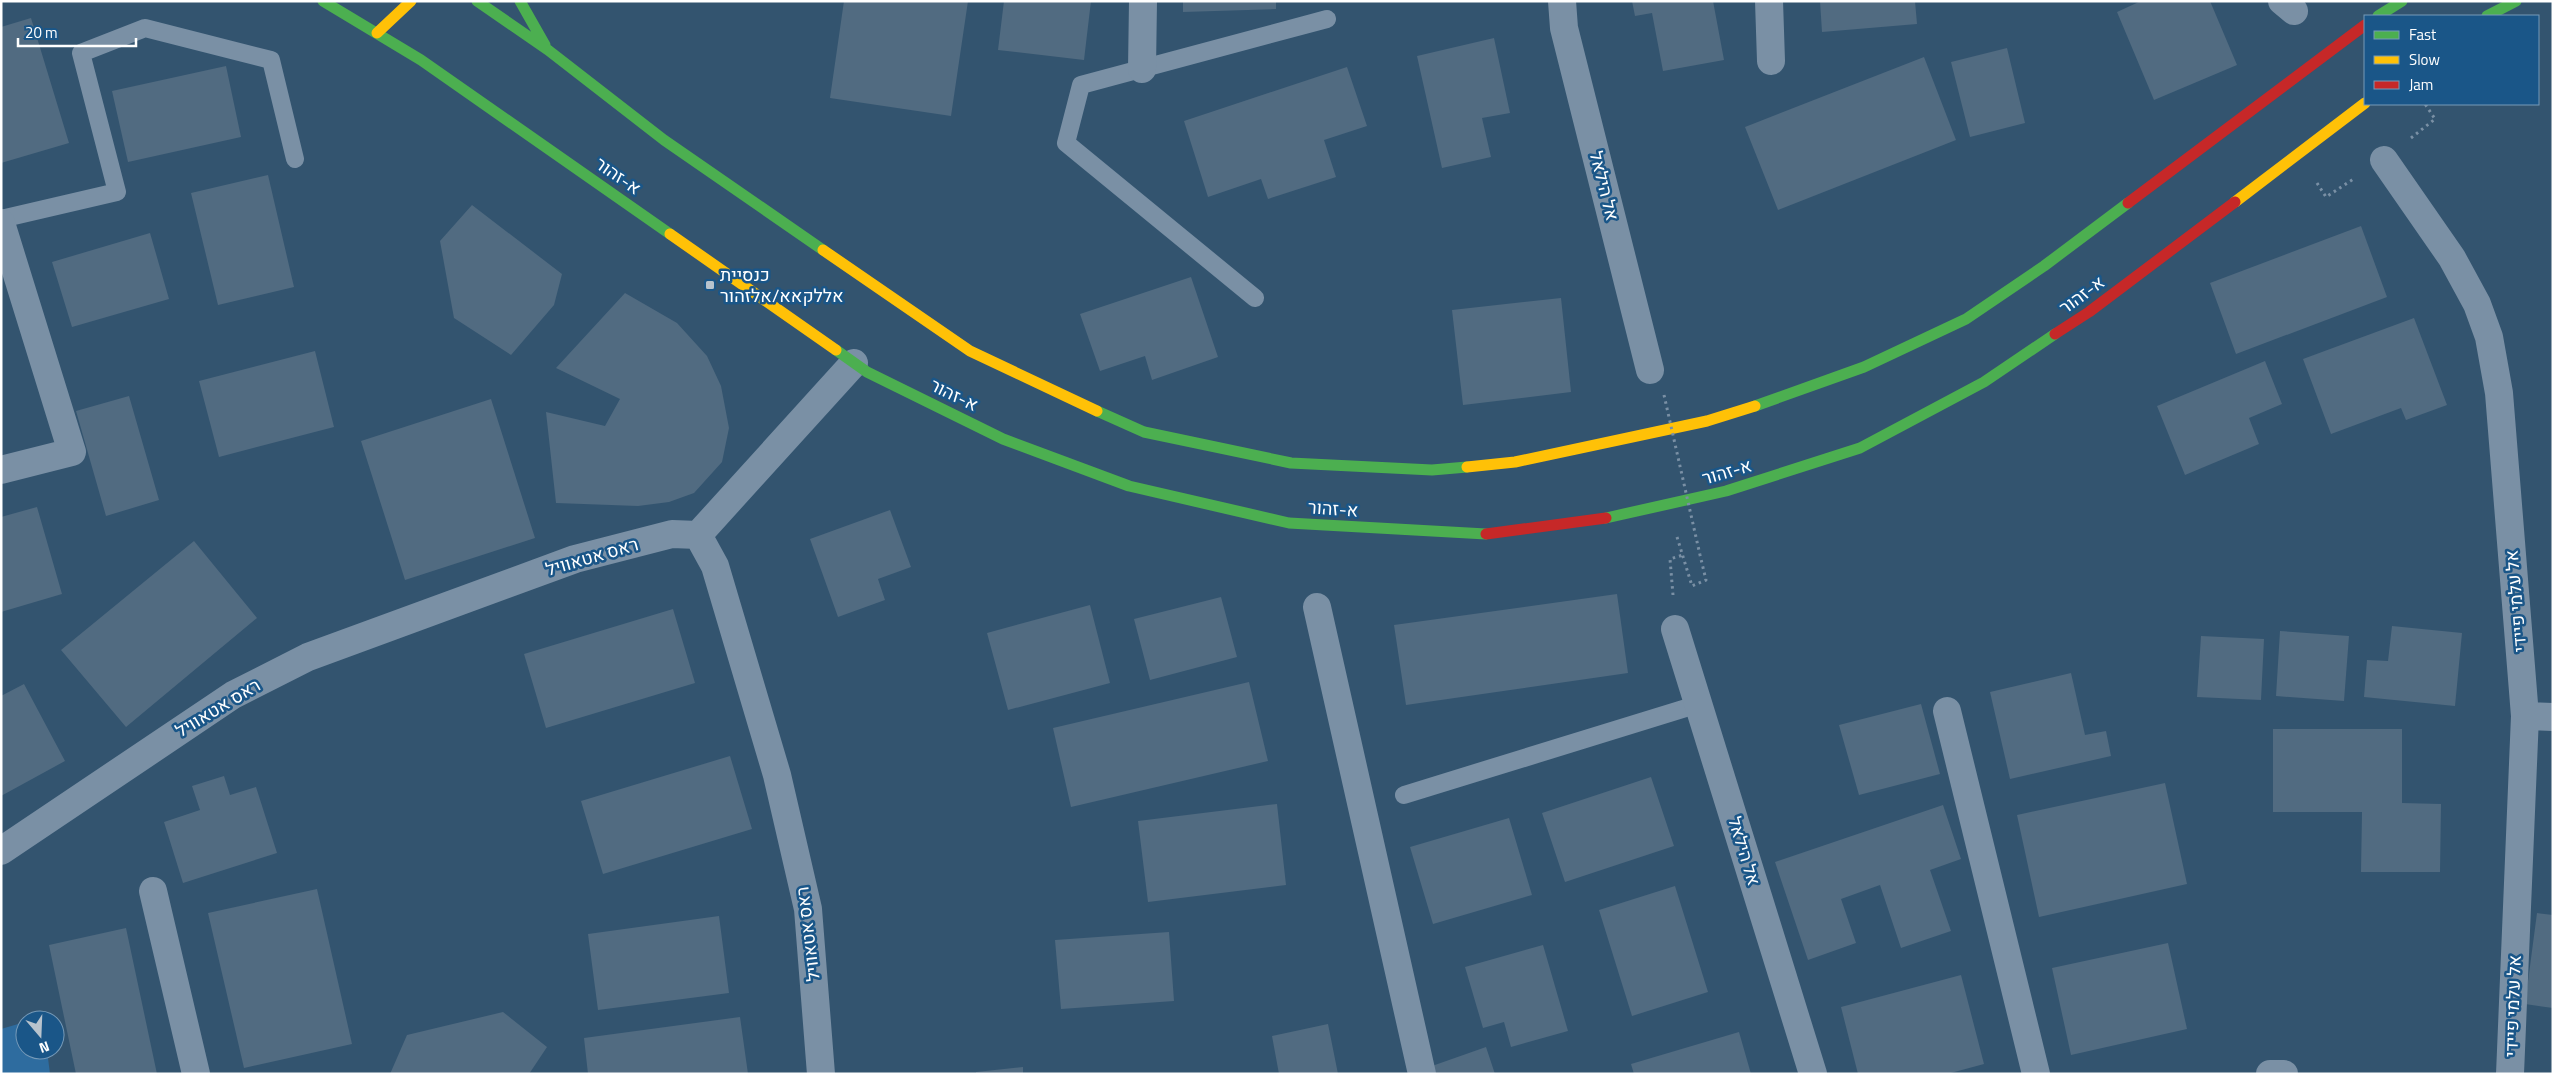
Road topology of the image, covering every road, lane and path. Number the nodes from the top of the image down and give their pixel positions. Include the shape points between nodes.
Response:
1 (323, 1) edge
2 (411, 1) edge
3 (477, 1) edge
4 (520, 1) edge
5 (1143, 1) edge
6 (1562, 1) edge
7 (1769, 1) edge
8 (2402, 1) edge
9 (2516, 1) edge
10 (383, 9) dead end
11 (2380, 15) edge
12 (2489, 15) edge
13 (1327, 19) dead end
14 (2364, 26) edge
15 (377, 33) junction
16 (548, 50) junction
17 (1771, 61) dead end
18 (1142, 69) junction
19 (2364, 104) edge
20 (2425, 105) edge
21 (2435, 119) dead end
22 (295, 159) dead end
23 (2384, 160) dead end
24 (1, 221) edge
25 (1255, 298) dead end
26 (854, 363) junction
27 (1650, 370) dead end
28 (1664, 395) dead end
29 (1, 470) edge
30 (698, 535) junction
31 (1317, 607) dead end
32 (1675, 629) joint
33 (1699, 704) junction
34 (1947, 711) dead end
35 (2525, 716) junction
36 (2553, 717) edge
37 (1404, 795) dead end
38 (1, 851) edge
39 (152, 891) dead end
40 (196, 1074) edge
41 (821, 1074) edge
42 (1422, 1074) edge
43 (1813, 1074) edge
44 (2036, 1074) edge
45 (2270, 1074) edge
46 (2284, 1074) edge
47 (2510, 1074) edge

1 - 15 main road, א-זהור
2 - 15 main road
3 - 16 main road
4 - 16 main road
5 - 18 street
6 - 27 street, אל הילאל via 1564,28
7 - 17 street
8 - 11 main road
9 - 12 main road
10 - 15 main road
13 - 18 lane
14 - 16 main road via 2044,266 1966,319 1864,367 1794,394 1707,421 1515,462 1432,470 1291,463 1144,432 1048,390 970,351 664,140
15 - 26 main road, א-זהור via 421,60
18 - 25 lane via 1081,85 1066,143
19 - 26 main road, א-זהור via 2089,312 1984,382 1860,448 1726,491 1624,515 1491,534 1289,523 1129,486 1003,439
20 - 21 path
22 - 24 lane via 271,60 145,28 81,53 117,192
23 - 35 street, אל עלמי פיידי via 2452,258 2478,304 2489,338 2499,393
24 - 29 street via 72,452
26 - 30 street
28 - 32 path, bridge via 1706,580 1692,586 1683,555 1670,559
30 - 38 street, ראס אטאוויל via 672,534 575,559 308,657 233,696
30 - 41 street, ראס אטאוויל via 715,566 777,774 804,890
31 - 42 street
32 - 33 street, אל הילאל
33 - 37 lane
33 - 43 street, אל הילאל
34 - 44 street
35 - 36 street
35 - 47 street, אל עלמי פיידי
39 - 40 street
45 - 46 street

